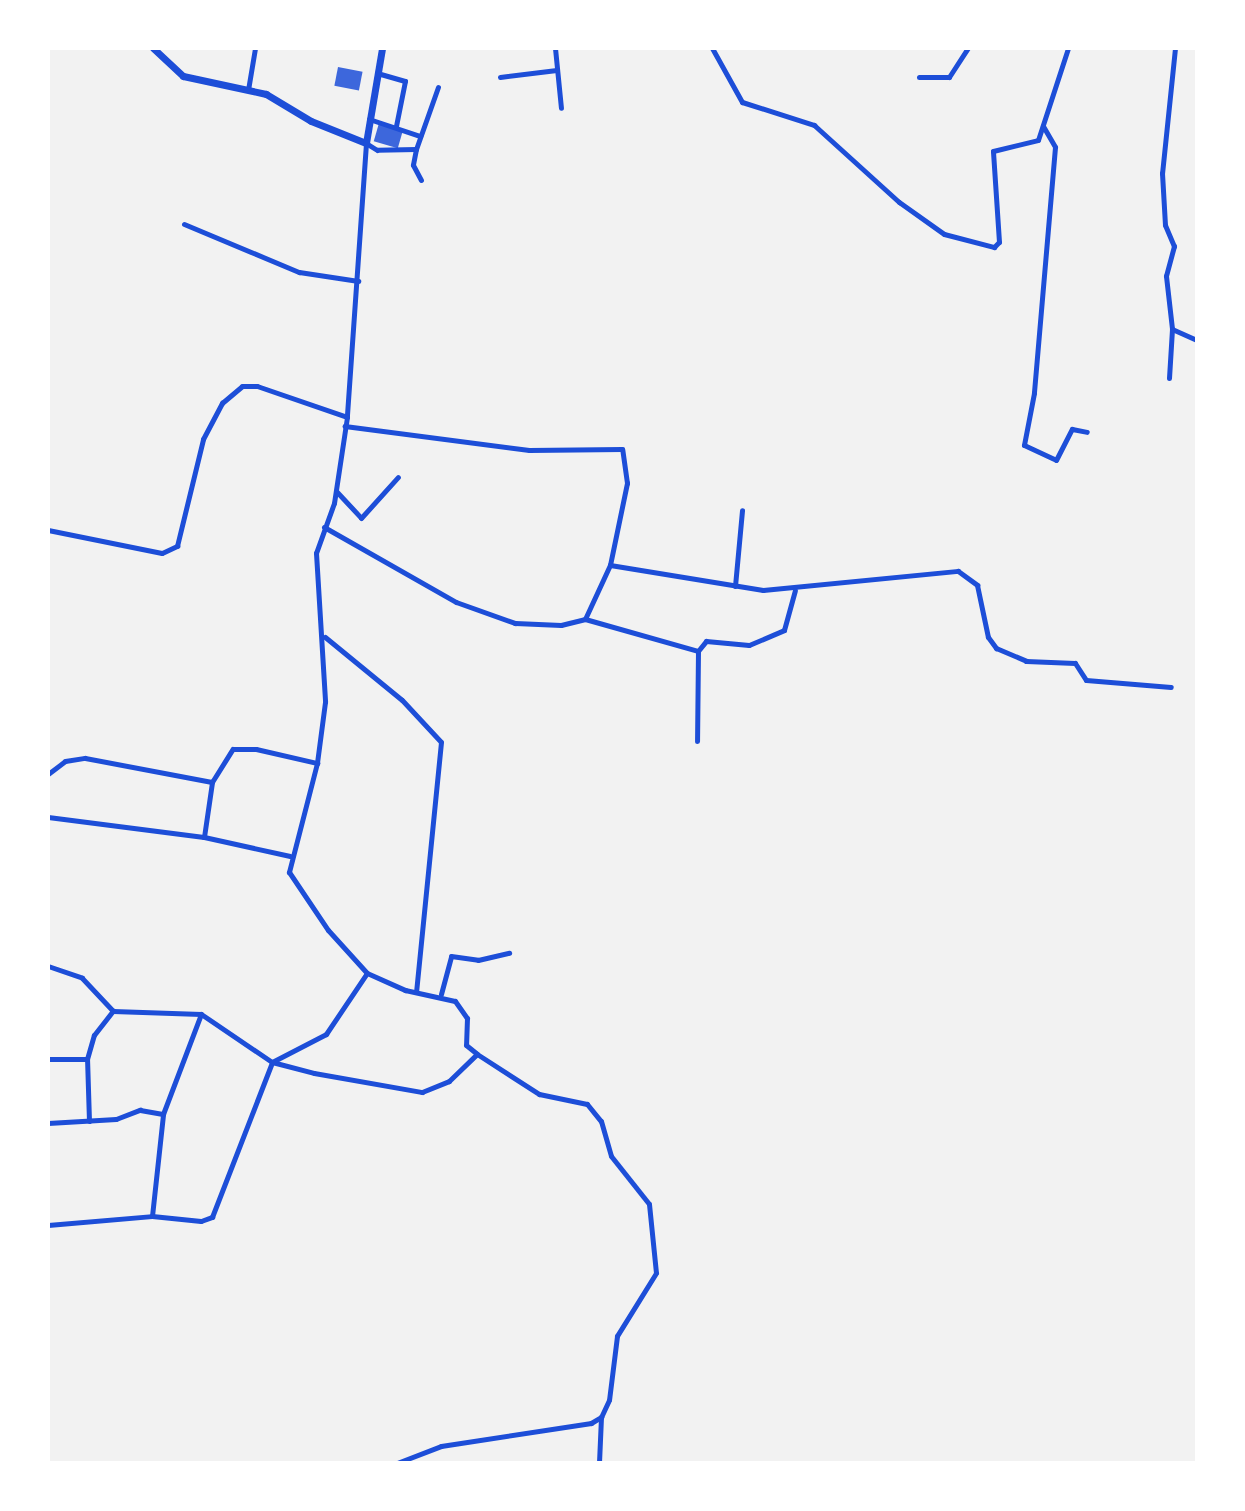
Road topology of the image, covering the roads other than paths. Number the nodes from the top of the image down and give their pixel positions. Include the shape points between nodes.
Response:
1 (153, 48) edge
2 (255, 48) edge
3 (382, 48) edge
4 (555, 48) edge
5 (712, 48) edge
6 (968, 48) edge
7 (1068, 48) edge
8 (1175, 48) edge
9 (557, 70) junction
10 (376, 73) junction
11 (500, 77) dead end
12 (919, 77) dead end
13 (438, 87) dead end
14 (248, 90) junction
15 (561, 108) dead end
16 (369, 119) junction
17 (396, 126) junction
18 (1043, 126) junction
19 (420, 136) junction
20 (366, 143) junction
21 (416, 149) junction
22 (421, 180) dead end
23 (184, 224) dead end
24 (358, 281) junction
25 (1172, 329) junction
26 (1197, 340) edge
27 (1169, 378) dead end
28 (347, 417) junction
29 (345, 426) junction
30 (1087, 432) dead end
31 (398, 477) dead end
32 (336, 491) junction
33 (742, 510) dead end
34 (324, 527) junction
35 (48, 530) edge
36 (610, 565) junction
37 (735, 586) junction
38 (795, 590) junction
39 (585, 619) junction
40 (324, 636) junction
41 (698, 651) junction
42 (1171, 687) dead end
43 (697, 741) dead end
44 (317, 763) junction
45 (48, 774) edge
46 (212, 782) junction
47 (48, 817) edge
48 (204, 837) junction
49 (290, 856) junction
50 (509, 953) dead end
51 (48, 966) edge
52 (367, 973) junction
53 (416, 991) junction
54 (441, 994) junction
55 (113, 1011) junction
56 (201, 1014) junction
57 (477, 1054) junction
58 (48, 1059) edge
59 (87, 1059) junction
60 (272, 1062) junction
61 (163, 1114) junction
62 (89, 1121) junction
63 (48, 1123) edge
64 (152, 1216) junction
65 (48, 1225) edge
66 (601, 1417) junction
67 (397, 1463) edge
68 (599, 1463) edge

1 - 14 street via 183,76
2 - 14 street
3 - 10 street
4 - 9 street
5 - 18 street via 742,102 814,125 899,202 955,240 998,246 993,151 1034,143
6 - 12 street via 949,77
7 - 18 street
8 - 25 street via 1162,173 1165,225 1174,246 1166,276
9 - 11 street
9 - 15 street
10 - 16 street
10 - 17 street via 405,81
13 - 19 street
14 - 20 street
16 - 17 street
16 - 20 street
17 - 19 street
18 - 30 street via 1055,147 1034,393 1024,445 1056,460 1072,429
19 - 21 street
20 - 21 street via 377,150
20 - 24 street
21 - 22 street via 413,165
23 - 24 street via 299,272
24 - 28 street
25 - 26 street
25 - 27 street
28 - 29 street
28 - 35 street via 257,386 242,386 222,403 203,439 177,546 162,553
29 - 32 street
29 - 36 street via 529,450 622,449 627,483
31 - 32 street via 361,518
32 - 34 street
33 - 37 street
34 - 39 street via 434,591 491,617 561,625
34 - 40 street via 316,553
36 - 37 street
36 - 39 street
37 - 38 street
38 - 41 street via 784,630 749,645 706,641
38 - 42 street via 868,576 958,571 977,585 988,637 996,648 1026,661 1075,663 1086,680
39 - 41 street
40 - 44 street via 325,702
40 - 53 street via 402,700 441,742
41 - 43 street
44 - 46 street via 233,749
44 - 49 street
45 - 46 street via 65,761 85,758
46 - 48 street
47 - 48 street
48 - 49 street
49 - 52 street via 289,872 300,893
50 - 54 street via 478,960 451,956
51 - 55 street via 82,978
52 - 53 street
52 - 60 street via 326,1034
53 - 54 street
54 - 57 street via 465,1009 466,1045
55 - 56 street
55 - 59 street via 94,1035
56 - 60 street
56 - 61 street
57 - 60 street via 449,1081 422,1092
57 - 66 street via 539,1094 587,1104 601,1121 611,1156 649,1204 656,1273 617,1336 609,1400
58 - 59 street
59 - 62 street
60 - 64 street via 212,1217 195,1221
61 - 62 street via 140,1110
61 - 64 street
62 - 63 street
64 - 65 street
66 - 67 street via 591,1423 441,1446
66 - 68 street

